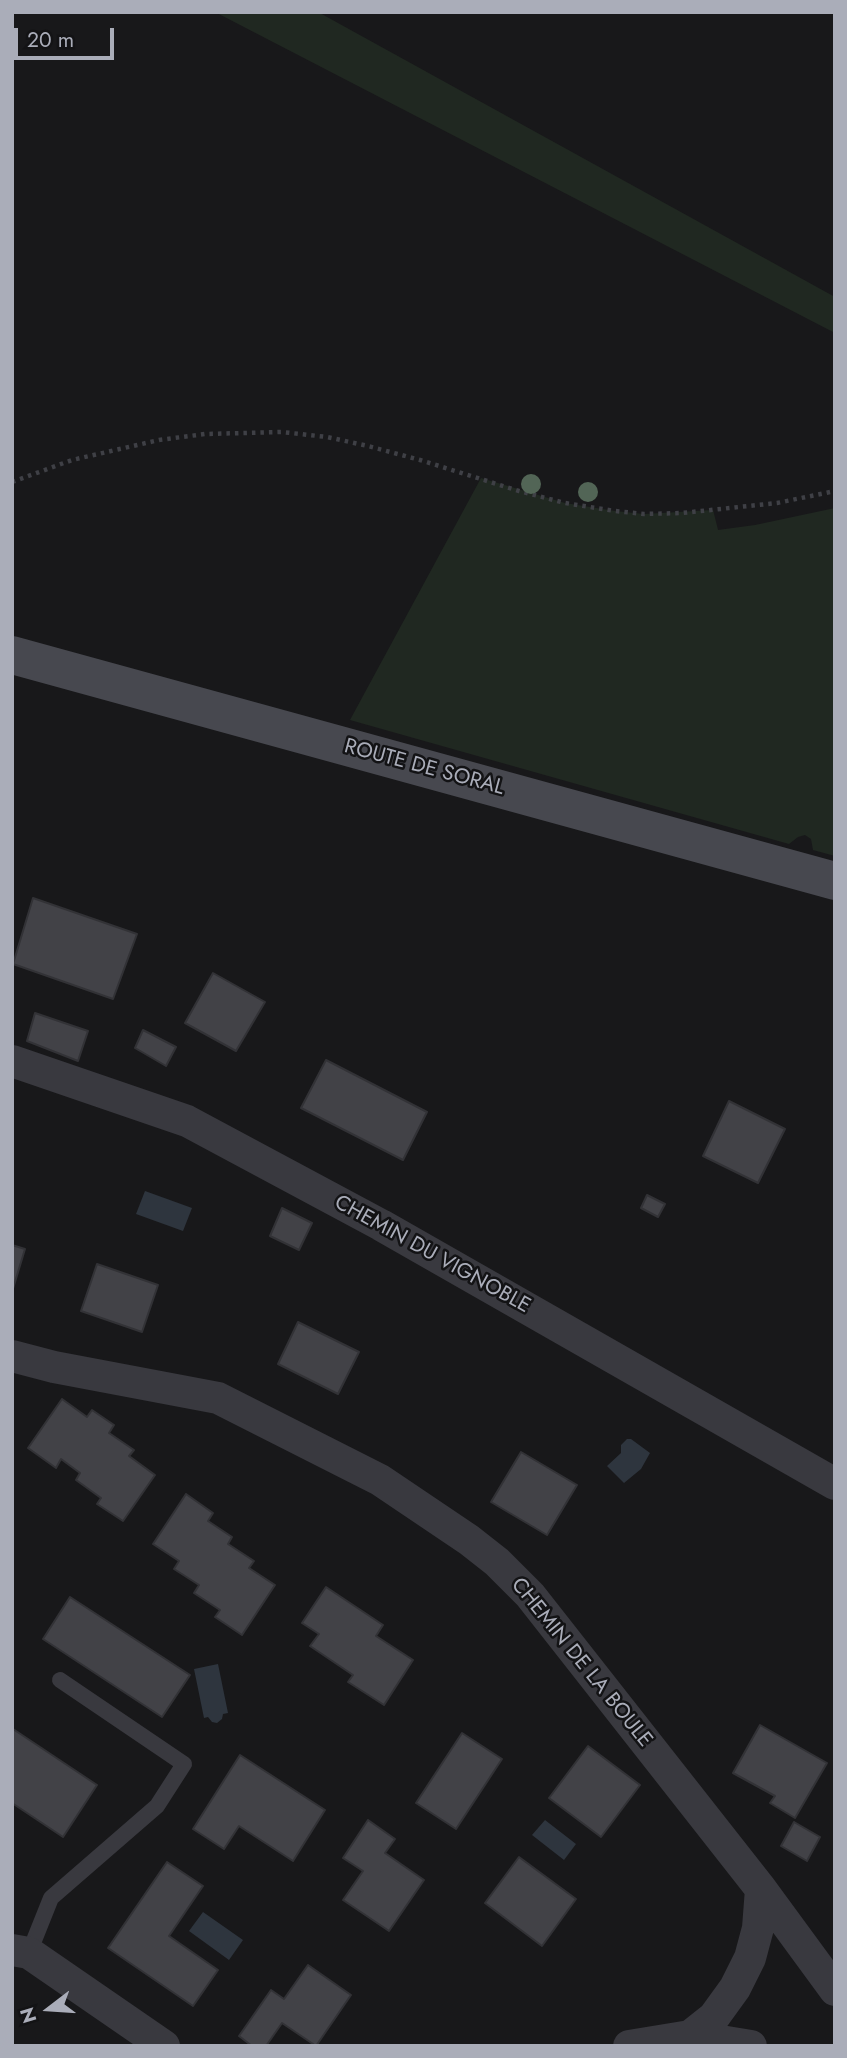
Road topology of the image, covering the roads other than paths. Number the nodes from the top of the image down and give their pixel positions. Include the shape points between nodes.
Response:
1 (12, 655) edge
2 (835, 881) edge
3 (12, 1061) edge
4 (12, 1356) edge
5 (835, 1484) edge
6 (60, 1680) dead end
7 (761, 1889) junction
8 (21, 1952) edge
9 (835, 1990) edge
10 (690, 2036) junction
11 (164, 2046) edge
12 (629, 2046) edge
13 (751, 2046) edge

1 - 2 street, ROUTE DE SORAL
3 - 5 street, CHEMIN DU VIGNOBLE via 187,1121 381,1225
4 - 7 street, CHEMIN DE LA BOULE via 218,1398 380,1480 469,1540 530,1595
6 - 8 lane via 184,1764 157,1806 51,1898
7 - 9 street, CHEMIN DE LA BOULE
7 - 10 street via 758,1928 745,1968 714,2017
8 - 11 street
10 - 12 street
10 - 13 street

